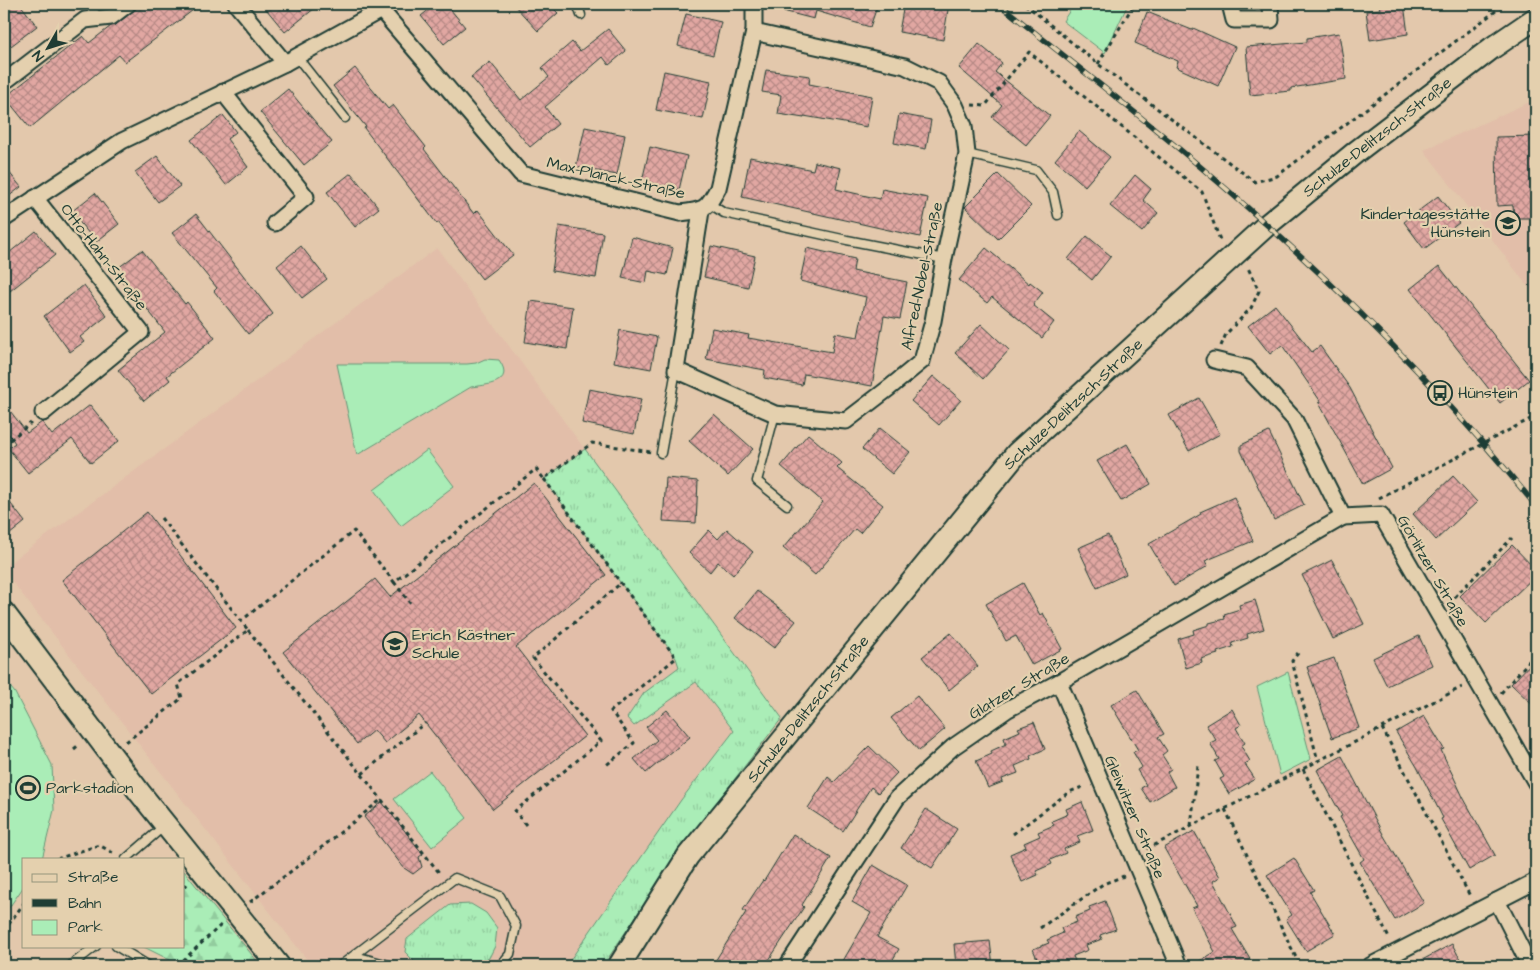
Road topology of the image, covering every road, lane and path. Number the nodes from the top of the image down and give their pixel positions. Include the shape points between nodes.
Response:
1 (88, 4) edge
2 (128, 4) edge
3 (236, 4) edge
4 (577, 4) edge
5 (754, 4) edge
6 (1024, 4) edge
7 (1143, 4) edge
8 (1230, 4) edge
9 (1270, 4) edge
10 (1505, 4) edge
11 (382, 6) edge
12 (581, 15) dead end
13 (99, 18) junction
14 (1536, 18) edge
15 (754, 32) junction
16 (291, 60) junction
17 (1098, 64) junction
18 (4, 74) edge
19 (223, 92) junction
20 (955, 105) junction
21 (345, 118) dead end
22 (967, 154) junction
23 (35, 198) junction
24 (705, 207) junction
25 (1058, 215) dead end
26 (4, 219) edge
27 (274, 223) dead end
28 (1220, 240) dead end
29 (944, 259) junction
30 (1246, 265) dead end
31 (1214, 360) joint
32 (676, 370) junction
33 (43, 413) joint
34 (774, 414) junction
35 (1536, 416) edge
36 (4, 445) edge
37 (661, 453) joint
38 (544, 479) junction
39 (1378, 499) dead end
40 (787, 505) dead end
41 (1343, 517) junction
42 (161, 518) dead end
43 (1512, 538) dead end
44 (394, 582) junction
45 (620, 583) junction
46 (410, 603) dead end
47 (4, 613) edge
48 (1438, 614) junction
49 (241, 621) junction
50 (248, 630) junction
51 (1536, 652) edge
52 (1298, 653) dead end
53 (1476, 680) junction
54 (1059, 682) junction
55 (1490, 704) junction
56 (426, 723) dead end
57 (1382, 728) junction
58 (126, 742) dead end
59 (1318, 761) junction
60 (605, 766) dead end
61 (1198, 766) dead end
62 (1303, 769) junction
63 (362, 774) junction
64 (1101, 780) junction
65 (1536, 783) edge
66 (382, 799) junction
67 (1226, 809) junction
68 (165, 825) junction
69 (526, 825) dead end
70 (1191, 826) junction
71 (1014, 834) dead end
72 (116, 854) dead end
73 (60, 858) edge
74 (127, 858) edge
75 (1136, 863) junction
76 (1536, 881) edge
77 (448, 883) junction
78 (252, 900) dead end
79 (1496, 901) junction
80 (22, 906) edge
81 (1477, 911) junction
82 (219, 926) dead end
83 (1040, 928) dead end
84 (4, 931) edge
85 (93, 948) edge
86 (119, 948) edge
87 (1396, 953) junction
88 (355, 956) junction
89 (70, 966) edge
90 (150, 966) edge
91 (177, 966) edge
92 (279, 966) edge
93 (340, 966) edge
94 (393, 966) edge
95 (500, 966) edge
96 (620, 966) edge
97 (787, 966) edge
98 (1179, 966) edge
99 (1300, 966) edge
100 (1370, 966) edge
101 (1530, 966) edge

1 - 13 lane
2 - 13 street via 111,17
3 - 16 street
4 - 12 lane
5 - 15 street
6 - 17 path
7 - 17 path via 1134,4
8 - 9 street via 1234,20 1271,20
10 - 17 path via 1277,176 1255,182
11 - 16 street
11 - 24 street, Max-Planck-Straße via 521,174 680,213
13 - 18 street via 85,20 8,79
14 - 96 main road, Schulze-Delitzsch-Straße via 1364,146 1267,225 1017,452 688,856
15 - 20 street, Alfred-Nobel-Straße via 905,66 939,83
15 - 24 street via 718,188
16 - 19 street
16 - 21 lane
19 - 23 street via 122,141
19 - 27 street via 306,198
20 - 22 street, Alfred-Nobel-Straße via 964,126
20 - 28 path via 986,106 1029,52 1202,192
22 - 25 lane via 1036,170 1052,192
22 - 29 street, Alfred-Nobel-Straße
23 - 26 street
23 - 33 street, Otto-Hahn-Straße via 141,332
24 - 29 lane
24 - 32 street
29 - 34 street, Alfred-Nobel-Straße via 922,361 846,421
30 - 31 path via 1259,291 1251,308 1226,334
31 - 41 street via 1248,368 1294,419
32 - 34 street, Alfred-Nobel-Straße
32 - 37 lane
33 - 36 path
34 - 40 lane via 757,481
35 - 39 path
37 - 38 path via 592,443
38 - 44 path via 536,469
38 - 45 path
41 - 48 street, Görlitzer Straße via 1381,515
41 - 54 street, Glatzer Straße
42 - 49 path
43 - 48 path
44 - 46 path
44 - 49 path via 354,531
45 - 60 path via 676,658 611,711 634,743
45 - 69 path via 533,658 601,741 515,810
47 - 68 main road
48 - 53 street, Görlitzer Straße
49 - 50 path
50 - 58 path via 178,684 182,698
50 - 63 path
51 - 55 path
52 - 59 path via 1292,661
53 - 55 street, Görlitzer Straße
53 - 57 path
54 - 64 street, Gleiwitzer Straße
54 - 97 street, Glatzer Straße via 1008,709 953,747 897,798
55 - 65 street, Görlitzer Straße
56 - 63 path
57 - 59 path
57 - 81 path
59 - 62 path
61 - 70 path
62 - 67 path
62 - 87 path
63 - 66 path
64 - 71 path via 1069,792
64 - 75 street, Gleiwitzer Straße
66 - 77 path
66 - 78 path
67 - 70 path
67 - 99 path
68 - 74 lane
68 - 92 main road
70 - 75 path
72 - 73 path via 99,845
75 - 83 path
75 - 98 street, Gleiwitzer Straße
76 - 79 street
77 - 88 lane
77 - 95 lane via 455,878 500,896 516,926 510,954
79 - 81 street
79 - 101 street
80 - 84 path
81 - 87 street
82 - 91 path
85 - 89 lane
86 - 90 lane
87 - 100 street
88 - 93 lane
88 - 94 lane

